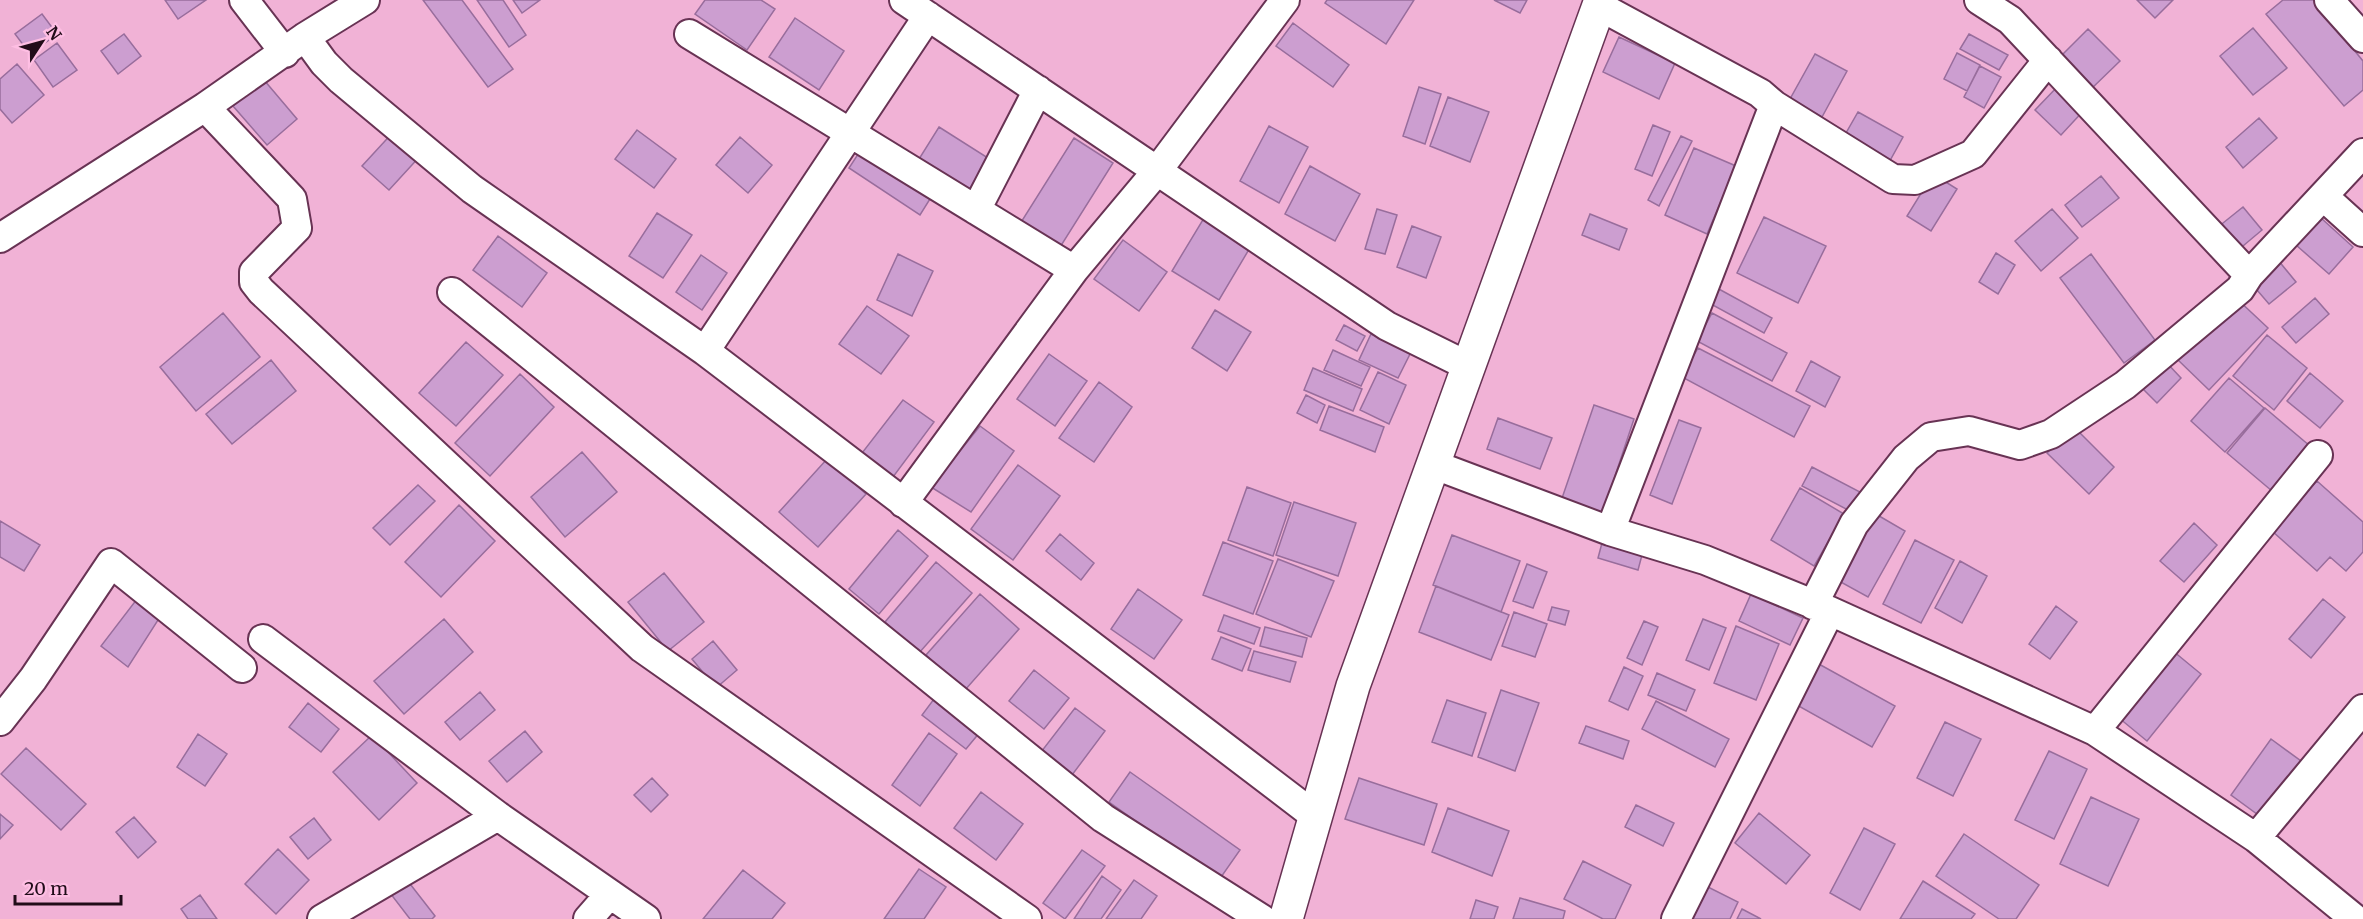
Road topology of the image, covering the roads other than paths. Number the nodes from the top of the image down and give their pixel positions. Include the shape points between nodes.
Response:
1 (244, 0) edge
2 (365, 0) edge
3 (1285, 0) edge
4 (1979, 0) edge
5 (2330, 0) edge
6 (1600, 3) edge
7 (913, 5) edge
8 (689, 34) dead end
9 (2363, 38) edge
10 (295, 45) junction
11 (2048, 60) junction
12 (1038, 90) junction
13 (1774, 105) junction
14 (205, 107) junction
15 (850, 133) junction
16 (2363, 153) edge
17 (1157, 171) junction
18 (2323, 196) junction
19 (976, 210) junction
20 (2363, 232) edge
21 (0, 238) edge
22 (1074, 270) junction
23 (2249, 275) junction
24 (452, 292) dead end
25 (705, 351) junction
26 (1468, 366) junction
27 (2319, 455) dead end
28 (1432, 464) junction
29 (903, 503) junction
30 (1610, 531) junction
31 (1821, 608) junction
32 (263, 639) dead end
33 (242, 668) dead end
34 (2363, 709) edge
35 (0, 721) edge
36 (2095, 731) junction
37 (498, 816) junction
38 (1315, 816) junction
39 (2256, 838) junction
40 (609, 895) junction
41 (322, 919) edge
42 (588, 919) edge
43 (646, 919) edge
44 (1027, 919) edge
45 (1262, 919) edge
46 (1286, 919) edge
47 (1676, 919) edge
48 (2355, 919) edge

1 - 10 street
2 - 10 street
3 - 17 street
4 - 11 street via 2010,20
5 - 9 street
6 - 13 street via 1760,93
6 - 26 street
7 - 12 street
7 - 15 street
8 - 15 street
10 - 14 street
10 - 25 street via 324,63 472,189
11 - 13 street via 1973,154 1915,180 1893,179
11 - 23 street
12 - 17 street
12 - 19 street
13 - 30 street
14 - 21 street
14 - 44 street via 292,199 297,228 254,272 254,282 261,291 642,648
15 - 19 street
15 - 25 street
16 - 18 street
17 - 22 street
17 - 26 street via 1387,326
18 - 20 street
18 - 23 street
19 - 22 street
22 - 29 street
23 - 31 street via 2240,289 2125,385 2051,434 2020,446 1969,431 1931,437 1906,458 1854,524
24 - 45 street via 1103,818
25 - 29 street
26 - 28 street
27 - 36 street
28 - 30 street
28 - 38 street via 1353,686
29 - 38 street
30 - 31 street via 1705,560
31 - 36 street
31 - 47 street
32 - 37 street
33 - 35 street via 111,563
34 - 39 street
36 - 39 street
37 - 40 street
37 - 41 street
38 - 46 street
39 - 48 street
40 - 42 street
40 - 43 street

